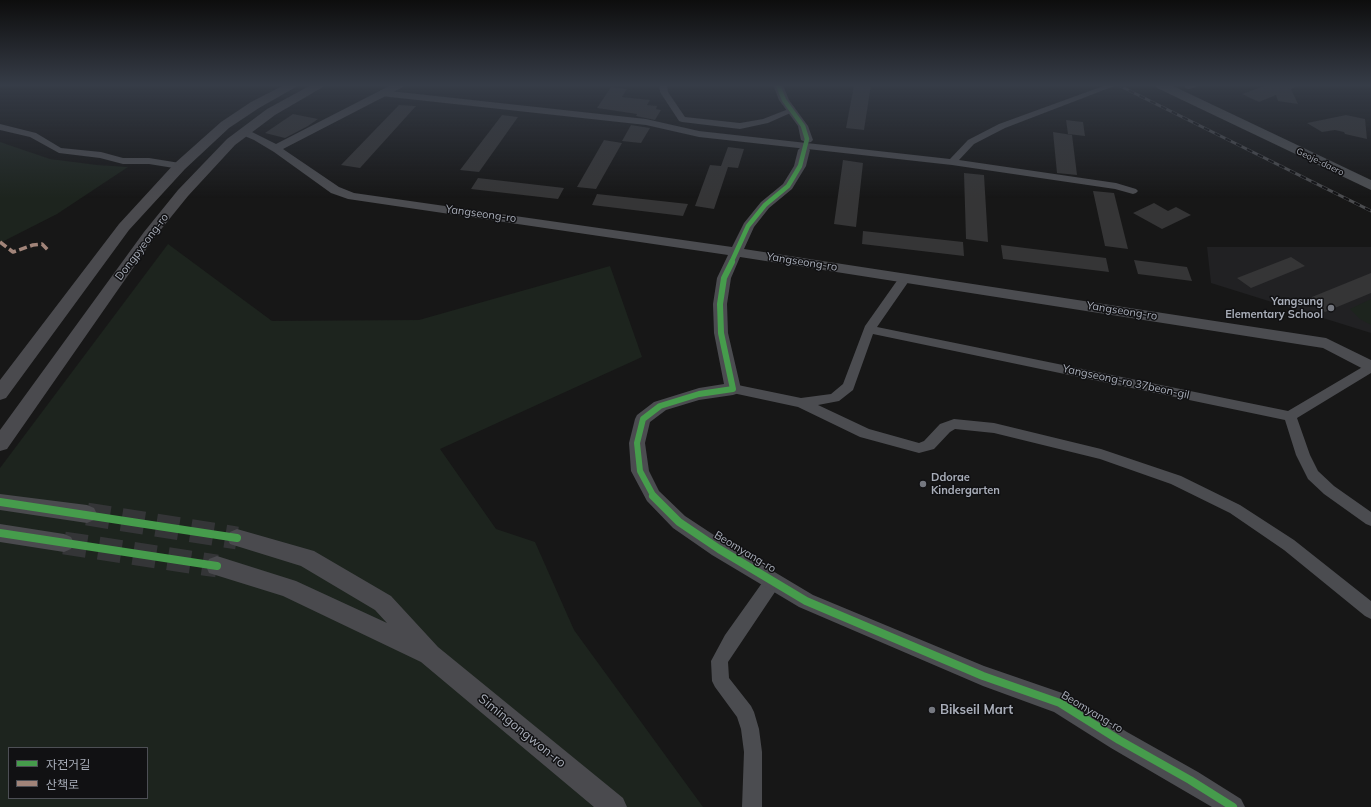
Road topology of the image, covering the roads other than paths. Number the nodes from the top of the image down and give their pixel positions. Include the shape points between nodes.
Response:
1 (229, 123) edge
2 (257, 123) edge
3 (324, 123) edge
4 (640, 123) edge
5 (680, 123) edge
6 (712, 123) edge
7 (757, 123) edge
8 (800, 123) edge
9 (1011, 123) edge
10 (1239, 123) edge
11 (1268, 123) edge
12 (0, 127) edge
13 (676, 128) junction
14 (244, 132) junction
15 (276, 148) junction
16 (952, 162) junction
17 (180, 166) junction
18 (1371, 172) edge
19 (1371, 186) edge
20 (1134, 191) dead end
21 (737, 252) junction
22 (905, 278) junction
23 (869, 329) junction
24 (1371, 367) edge
25 (733, 389) junction
26 (0, 393) edge
27 (801, 403) junction
28 (1290, 416) junction
29 (0, 444) edge
30 (0, 502) edge
31 (87, 514) tunnel mouth
32 (1371, 520) edge
33 (0, 533) edge
34 (237, 538) tunnel mouth
35 (64, 543) tunnel mouth
36 (218, 566) tunnel mouth
37 (773, 581) junction
38 (1371, 611) edge
39 (430, 655) junction
40 (614, 807) edge
41 (752, 807) edge
42 (1233, 807) edge

1 - 17 main road, Dongpyeong-ro
2 - 14 main road, Dongpyeong-ro
3 - 15 street
4 - 13 street
5 - 13 street
6 - 7 street via 740,126
8 - 21 street via 806,145 800,166 788,186 765,205 748,226
9 - 16 street via 971,142
10 - 19 main road, Geoje-daero
11 - 18 main road, Geoje-daero
12 - 17 street via 32,135 59,150 101,155 123,161 149,161
13 - 16 street via 699,134
14 - 15 street, Yangseong-ro
14 - 29 main road, Dongpyeong-ro via 231,142 183,193 148,235
15 - 21 street, Yangseong-ro via 335,190 352,196
16 - 20 street via 1116,186
17 - 26 main road, Dongpyeong-ro via 124,227
21 - 22 street, Yangseong-ro
21 - 25 street via 724,278 720,304 721,334
22 - 23 street
22 - 24 street, Yangseong-ro via 1326,343
23 - 27 street via 848,387 834,398
23 - 28 street, Yangseong-ro 37beon-gil
24 - 28 street
25 - 27 street
25 - 37 street, Beomyang-ro via 699,394 660,406 643,419 637,443 640,471 653,496 679,522
27 - 38 street via 865,433 919,448 929,445 945,428 954,424 994,428 1101,454 1176,480 1235,509 1289,545
28 - 32 street via 1303,455 1313,475 1329,490
30 - 31 main road
33 - 35 main road
34 - 39 main road, Simingongwon-ro via 307,558 383,603
36 - 39 main road, Simingongwon-ro via 288,588
37 - 41 street via 720,662 721,681 745,712 750,729 753,752
37 - 42 street, Beomyang-ro via 806,601 976,674 1060,703
39 - 40 main road, Simingongwon-ro

